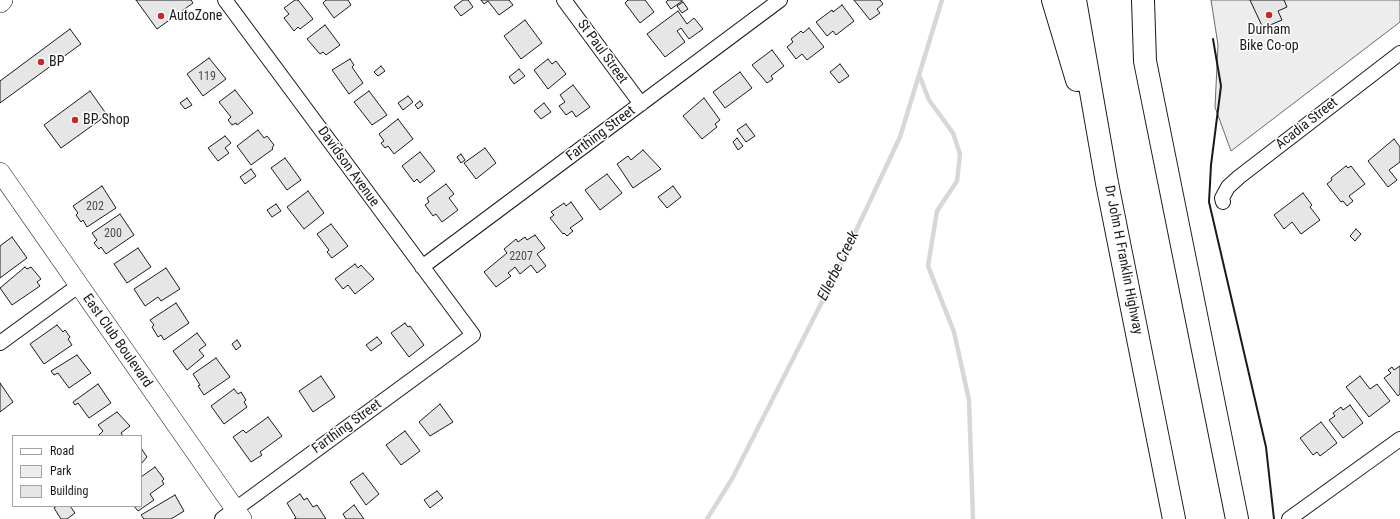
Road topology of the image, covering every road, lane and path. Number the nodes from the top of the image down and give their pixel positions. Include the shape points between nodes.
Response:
1 (225, 0) edge
2 (564, 0) edge
3 (780, 0) edge
4 (1053, 0) edge
5 (1075, 0) edge
6 (1130, 0) edge
7 (1143, 0) edge
8 (1400, 53) edge
9 (1145, 61) junction
10 (640, 104) junction
11 (0, 172) edge
12 (1107, 183) junction
13 (1223, 202) dead end
14 (422, 267) junction
15 (78, 286) junction
16 (472, 334) joint
17 (0, 343) edge
18 (1400, 439) edge
19 (233, 516) edge
20 (1174, 519) edge
21 (1237, 519) edge
22 (1289, 519) edge

1 - 14 street, Davidson Avenue
2 - 10 street, St Paul Street
3 - 10 street, Farthing Street
4 - 12 highway
5 - 12 highway, Dr John H Franklin Highway
6 - 9 highway
7 - 9 highway
8 - 13 street, Acadia Street via 1239,177 1228,187 1222,198
9 - 21 highway
10 - 14 street, Farthing Street
11 - 15 street, East Club Boulevard
12 - 20 highway, Dr John H Franklin Highway
14 - 16 street, Davidson Avenue
15 - 17 street
15 - 19 street, East Club Boulevard
16 - 19 street, Farthing Street
18 - 22 street

